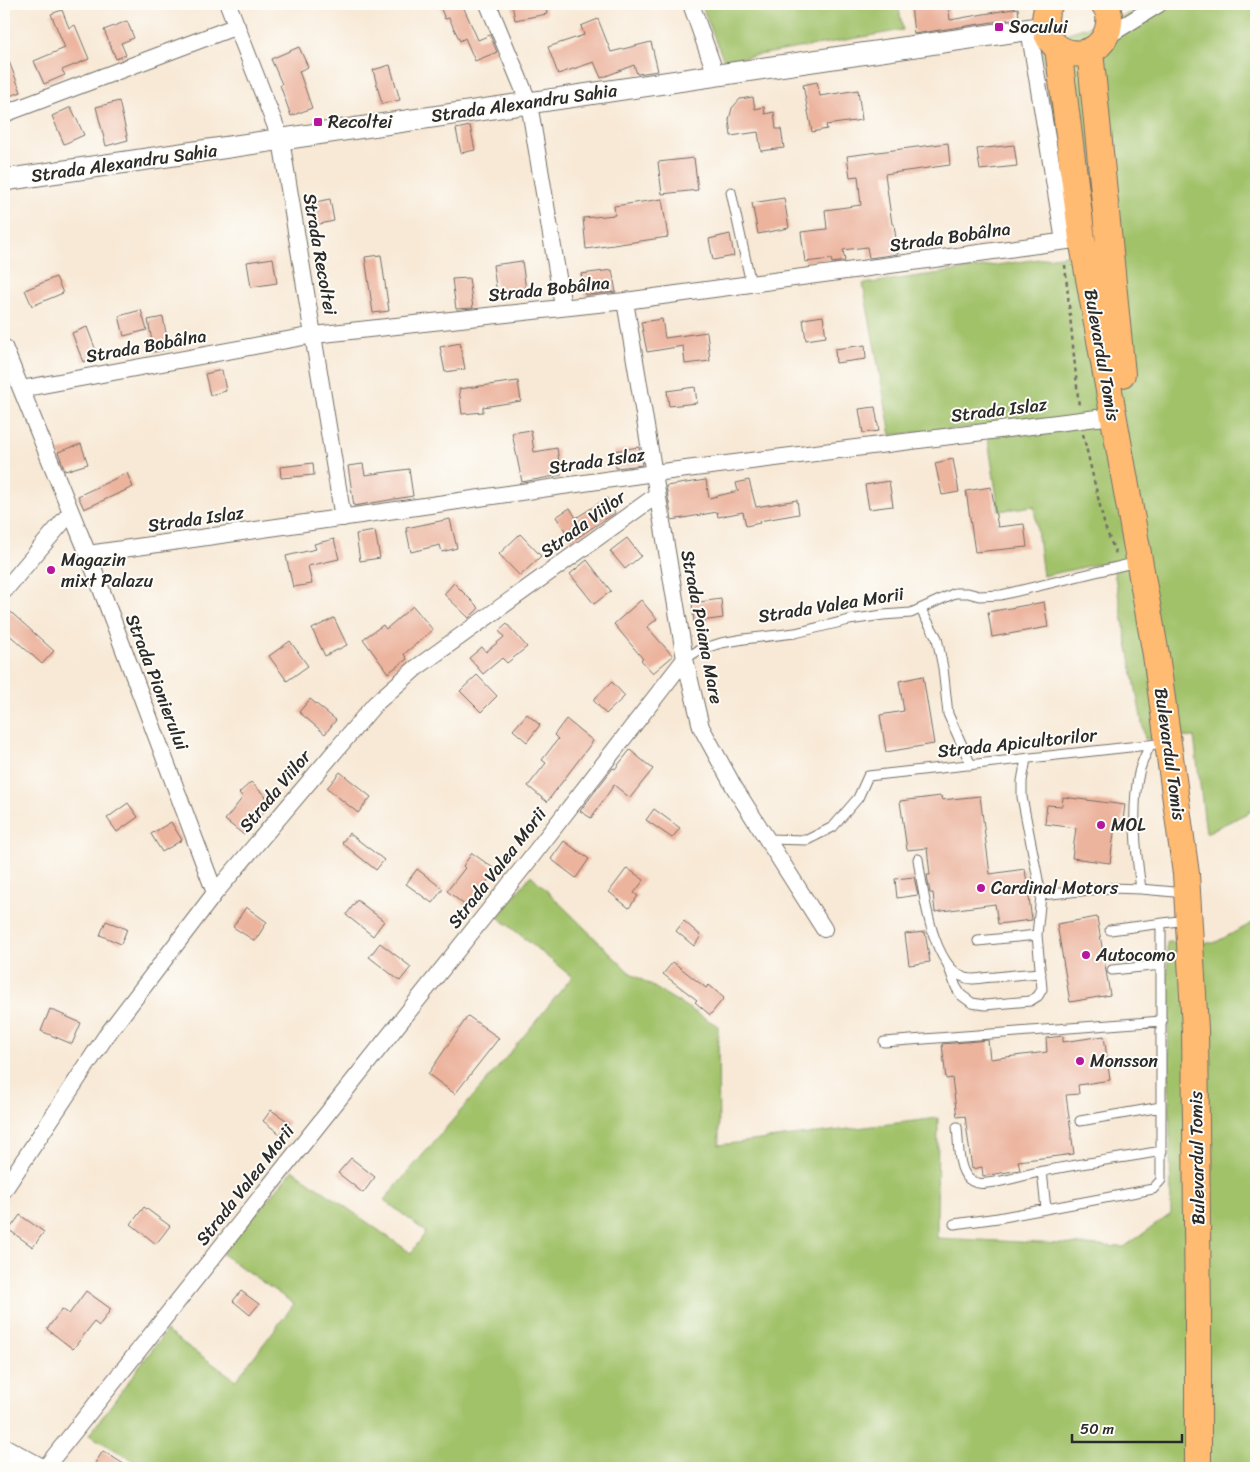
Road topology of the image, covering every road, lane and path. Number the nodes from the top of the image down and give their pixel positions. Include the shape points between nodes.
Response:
1 (228, 4) edge
2 (488, 4) edge
3 (690, 4) edge
4 (1104, 4) edge
5 (1159, 4) edge
6 (1046, 20) edge
7 (237, 26) junction
8 (1098, 44) junction
9 (716, 75) junction
10 (528, 103) junction
11 (4, 114) edge
12 (281, 140) junction
13 (4, 180) edge
14 (731, 192) dead end
15 (1073, 240) junction
16 (751, 284) junction
17 (625, 301) junction
18 (563, 308) junction
19 (314, 335) junction
20 (4, 347) edge
21 (21, 389) junction
22 (1113, 416) junction
23 (1080, 420) junction
24 (654, 473) junction
25 (657, 495) junction
26 (71, 512) junction
27 (343, 518) junction
28 (88, 554) junction
29 (1130, 564) junction
30 (4, 591) edge
31 (921, 610) junction
32 (684, 659) junction
33 (1160, 743) junction
34 (1026, 758) junction
35 (971, 765) junction
36 (767, 839) junction
37 (918, 859) dead end
38 (1141, 888) junction
39 (215, 893) junction
40 (1187, 893) junction
41 (1041, 895) junction
42 (1188, 920) junction
43 (1162, 925) junction
44 (824, 929) dead end
45 (1110, 930) dead end
46 (1037, 935) junction
47 (978, 941) dead end
48 (948, 965) junction
49 (1162, 965) junction
50 (1112, 970) dead end
51 (1041, 973) junction
52 (1162, 1022) junction
53 (884, 1042) dead end
54 (1161, 1107) junction
55 (1080, 1121) dead end
56 (957, 1127) dead end
57 (1162, 1151) junction
58 (1042, 1171) junction
59 (4, 1190) edge
60 (1046, 1209) junction
61 (954, 1224) dead end
62 (4, 1449) edge
63 (38, 1468) edge
64 (46, 1468) edge
65 (1198, 1468) edge
66 (1212, 1468) edge

1 - 7 street, Strada Recoltei
2 - 10 street
3 - 9 street
4 - 8 main road, Bulevardul Tomis via 1110,22
5 - 8 street
6 - 8 main road via 1068,53 1079,54
6 - 9 street, Strada Alexandru Sahia
6 - 15 main road, Bulevardul Tomis
6 - 15 street
7 - 11 street
7 - 12 street, Strada Recoltei
8 - 66 main road, Bulevardul Tomis via 1126,418 1169,653 1198,874 1208,1029
9 - 10 street, Strada Alexandru Sahia
10 - 12 street, Strada Alexandru Sahia
10 - 18 street
12 - 13 street, Strada Alexandru Sahia
12 - 19 street, Strada Recoltei
14 - 16 lane
15 - 16 street, Strada Bobâlna
15 - 22 main road, Bulevardul Tomis
15 - 23 path via 1065,266
16 - 17 street, Strada Bobâlna
17 - 18 street, Strada Bobâlna
17 - 24 street, Strada Poiana Mare
18 - 19 street, Strada Bobâlna
19 - 21 street, Strada Bobâlna
19 - 27 street, Strada Recoltei
20 - 21 street, Strada Pionierului
21 - 26 street, Strada Pionierului
22 - 23 street, Strada Islaz
22 - 29 main road, Bulevardul Tomis
23 - 24 street, Strada Islaz
23 - 29 path via 1105,527
24 - 25 street, Strada Poiana Mare
24 - 27 street, Strada Islaz
25 - 32 street, Strada Poiana Mare
25 - 39 street, Strada Viilor via 416,668 374,704
26 - 28 street, Strada Pionierului
26 - 30 street
27 - 28 street, Strada Islaz
28 - 39 street, Strada Pionierului
29 - 31 lane, Strada Valea Morii via 1002,595 955,593
29 - 33 main road, Bulevardul Tomis via 1156,655
31 - 32 lane, Strada Valea Morii via 744,639 699,650
31 - 35 lane via 937,638 948,714
32 - 36 street, Strada Poiana Mare via 701,727
32 - 64 street, Strada Valea Morii
33 - 34 lane, Strada Apicultorilor
33 - 38 lane via 1139,771 1136,792
33 - 40 main road, Bulevardul Tomis
34 - 35 lane, Strada Apicultorilor
34 - 41 lane via 1022,797
35 - 36 lane, Strada Apicultorilor via 868,776 858,798 833,828 807,840
36 - 44 street, Strada Poiana Mare
37 - 48 lane via 930,926
38 - 40 lane
38 - 41 lane
39 - 59 street, Strada Viilor via 106,1036
40 - 42 main road, Bulevardul Tomis
41 - 46 lane
42 - 43 lane
42 - 65 main road, Bulevardul Tomis via 1195,1029
43 - 45 lane
43 - 49 lane
46 - 47 lane
46 - 51 lane
48 - 51 lane via 970,979
48 - 51 lane via 961,995 972,1003 985,1005 1030,1001 1042,988
49 - 50 lane
49 - 52 lane
52 - 53 lane
52 - 54 lane
54 - 55 lane
54 - 57 lane
56 - 58 lane via 962,1166 970,1180 986,1183
57 - 58 lane
57 - 60 lane via 1160,1180 1153,1189
58 - 60 lane
60 - 61 lane
62 - 63 street

